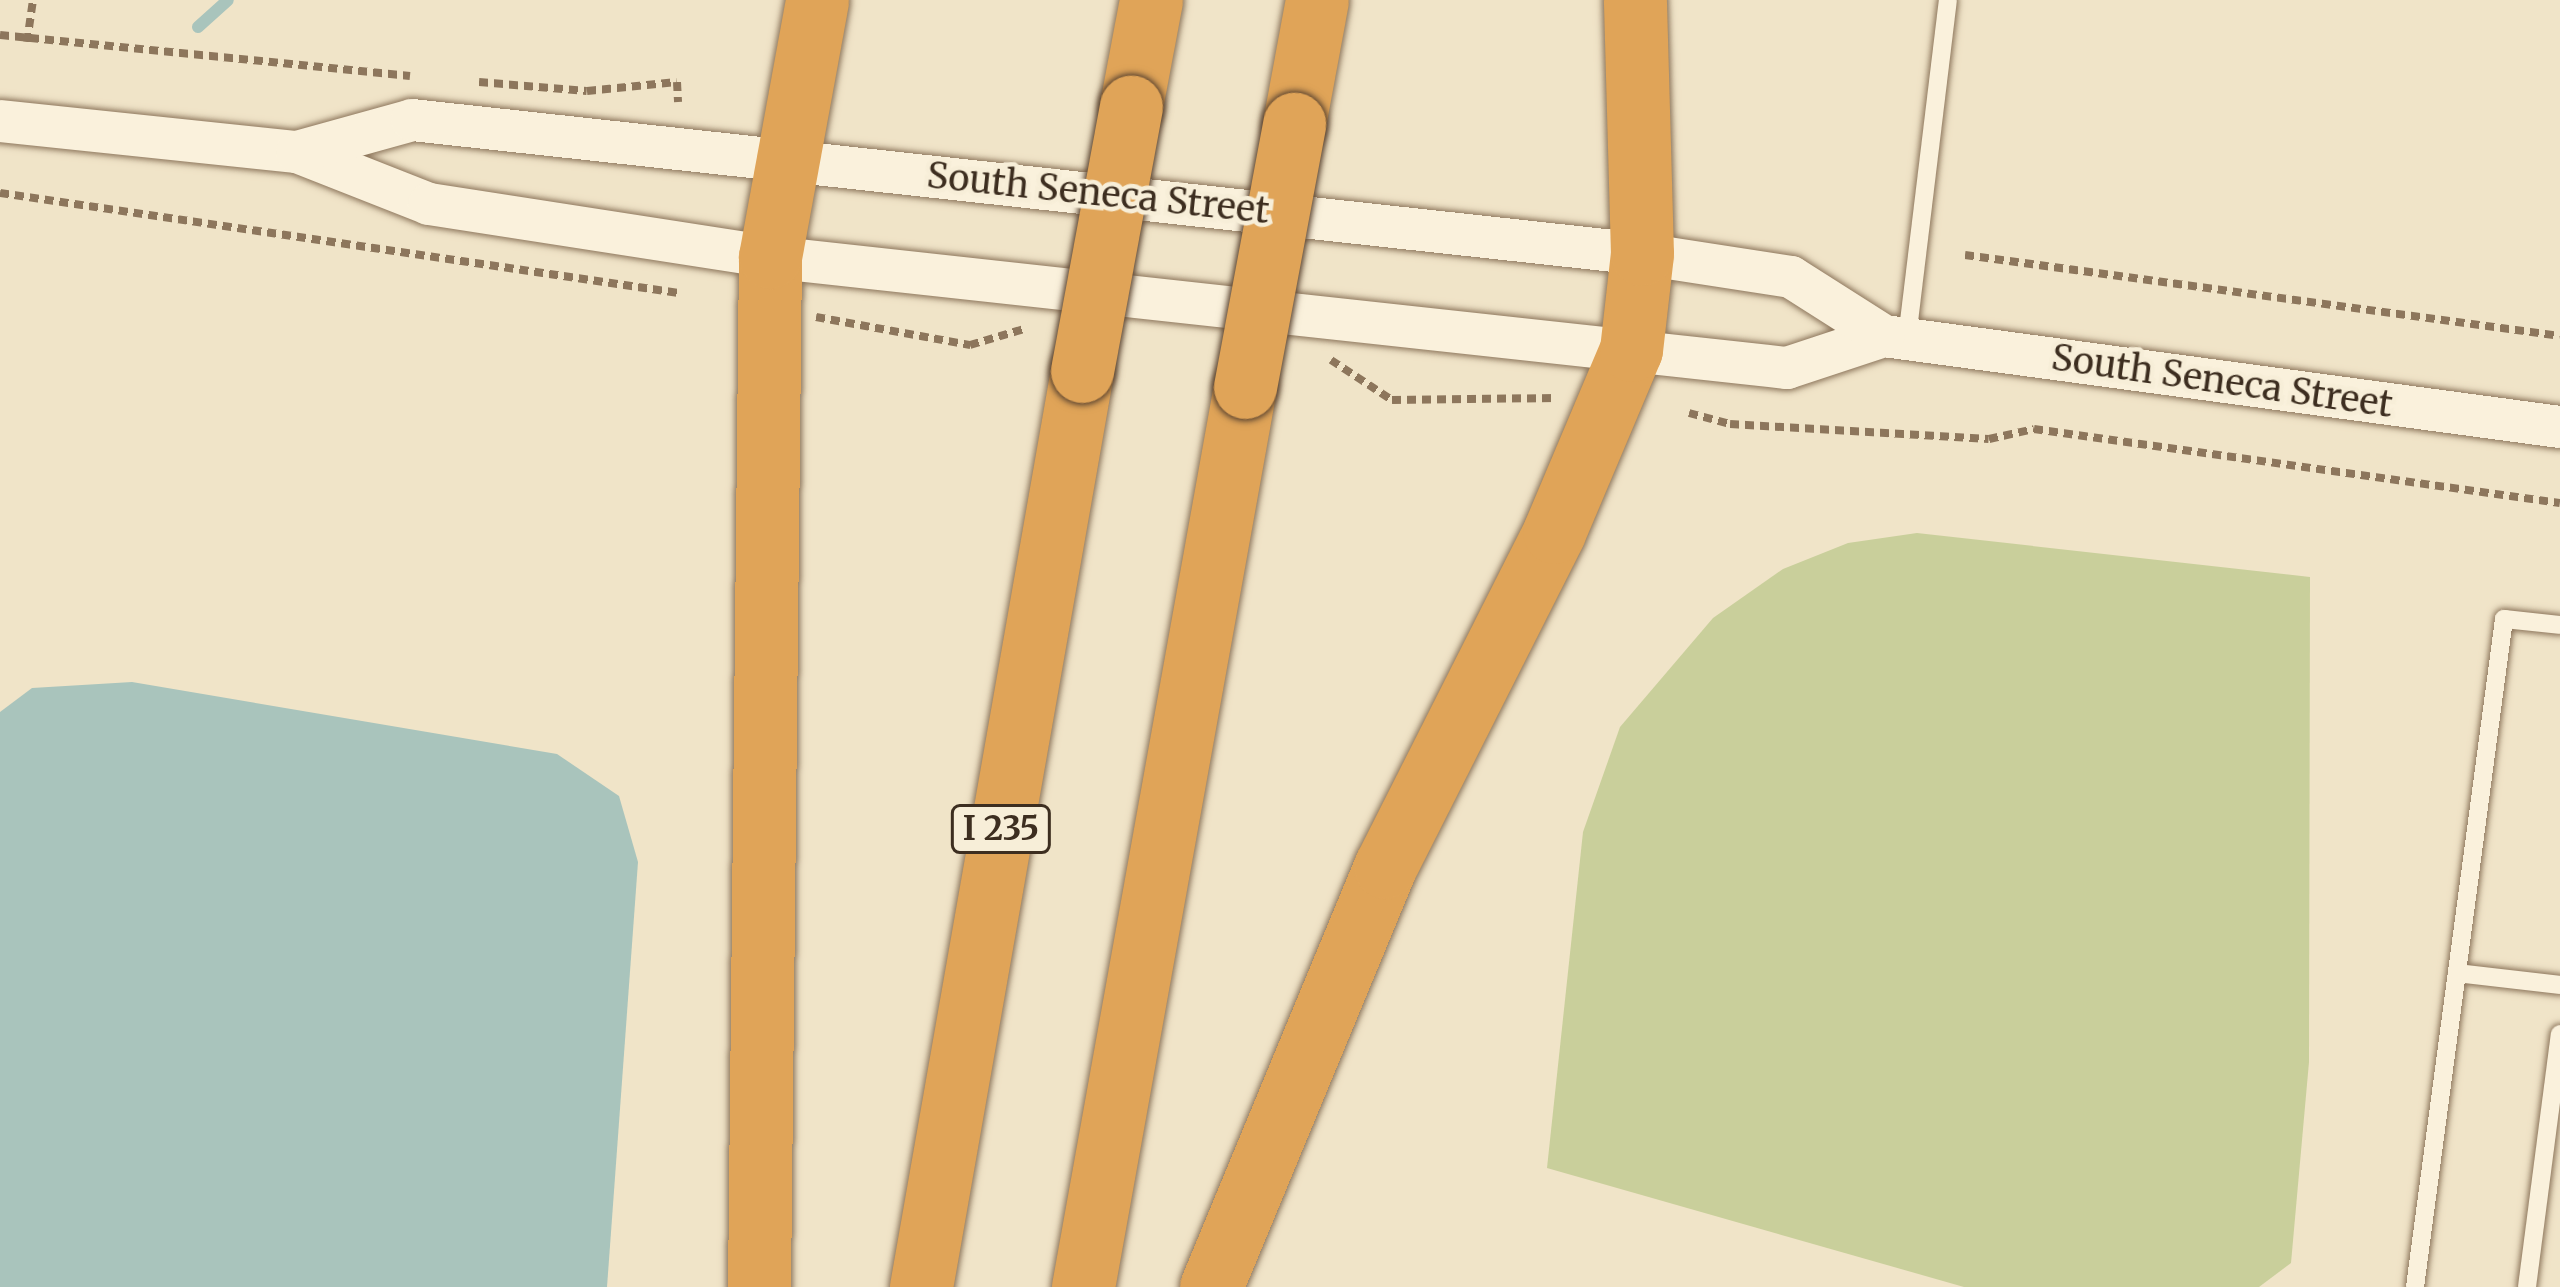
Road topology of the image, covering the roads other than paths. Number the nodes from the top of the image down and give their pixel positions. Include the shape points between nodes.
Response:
1 (817, 0) edge
2 (1151, 0) edge
3 (1317, 0) edge
4 (1635, 0) edge
5 (1948, 0) edge
6 (0, 121) edge
7 (297, 152) junction
8 (783, 158) junction
9 (1642, 254) junction
10 (770, 257) junction
11 (1896, 337) junction
12 (1631, 350) junction
13 (2560, 427) edge
14 (2560, 625) edge
15 (2457, 973) junction
16 (2560, 985) edge
17 (2560, 1034) edge
18 (759, 1287) edge
19 (921, 1287) edge
20 (1083, 1287) edge
21 (1211, 1287) edge
22 (2415, 1287) edge
23 (2527, 1287) edge

1 - 8 highway
2 - 19 highway, I 235, bridge
3 - 20 highway, bridge
4 - 9 highway
5 - 11 lane
6 - 7 street, South Seneca Street
7 - 8 street, South Seneca Street via 412,119
7 - 10 street, South Seneca Street via 429,204
8 - 9 street, South Seneca Street
8 - 10 highway
9 - 11 street, South Seneca Street via 1791,277
9 - 12 highway
10 - 12 street, South Seneca Street
10 - 18 highway
11 - 12 street, South Seneca Street via 1787,368
11 - 13 street, South Seneca Street
12 - 21 highway via 1554,532 1385,867
14 - 15 lane via 2504,620
15 - 16 lane
15 - 22 lane
17 - 23 lane

